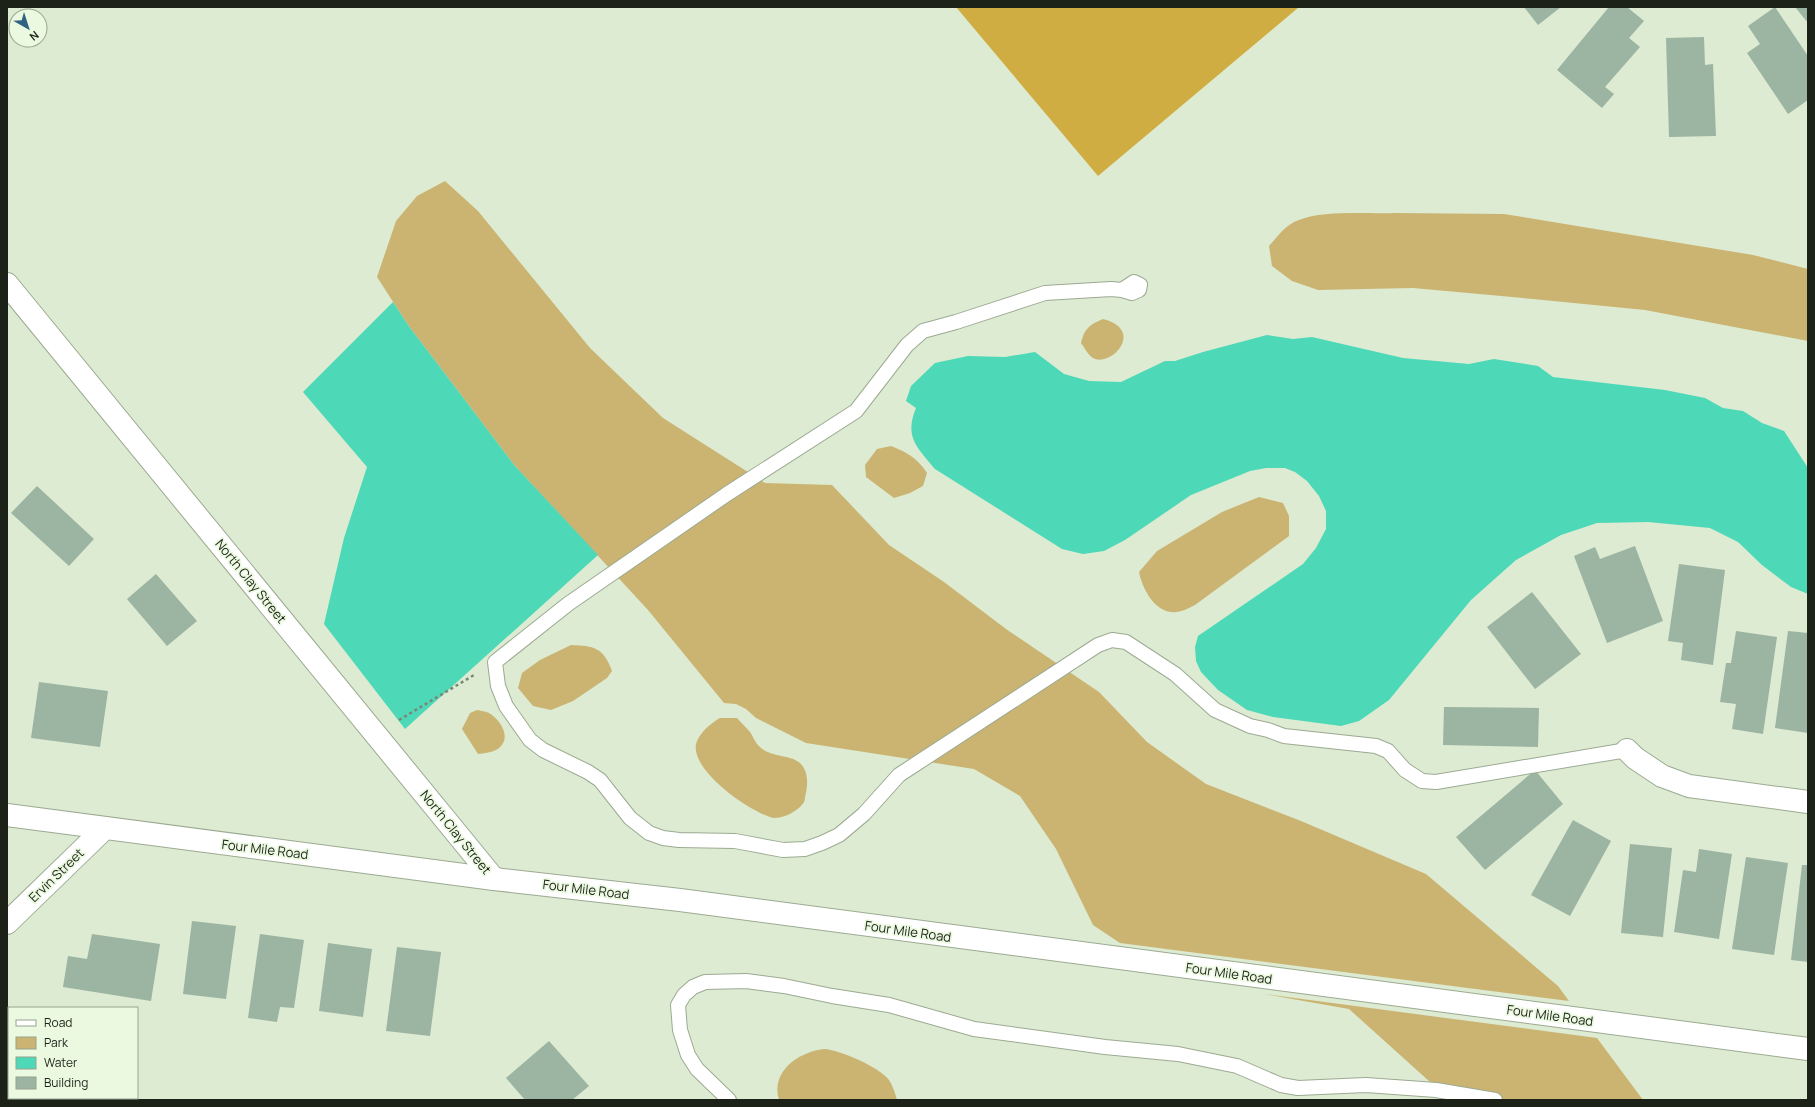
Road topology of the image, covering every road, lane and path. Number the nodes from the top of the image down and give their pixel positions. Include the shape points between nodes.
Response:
1 (7, 284) edge
2 (1122, 290) dead end
3 (495, 662) junction
4 (377, 736) junction
5 (1627, 750) joint
6 (1808, 802) edge
7 (7, 815) edge
8 (105, 828) junction
9 (494, 879) junction
10 (7, 923) edge
11 (1808, 1049) edge
12 (729, 1100) edge
13 (1495, 1100) edge

1 - 4 main road, North Clay Street
2 - 3 lane via 1046,293 923,331 907,345 856,410 727,494 568,604
3 - 4 path via 421,706
3 - 5 lane via 498,686 506,706 530,740 543,750 600,780 630,818 649,833 663,838 735,841 783,850 805,849 839,835 864,814 899,775 1098,645 1112,640 1126,642 1175,674 1215,710 1233,719 1284,736 1376,746 1388,751 1405,770 1422,781 1436,782
4 - 9 main road, North Clay Street
5 - 6 main road via 1662,776 1689,786
7 - 8 main road, Four Mile Road
8 - 9 main road, Four Mile Road
8 - 10 main road, Ervin Street
9 - 11 main road, Four Mile Road via 688,901
12 - 13 lane via 697,1069 688,1055 680,1030 678,1005 693,987 705,982 746,981 784,986 889,1005 974,1029 1178,1054 1237,1066 1281,1085 1298,1088 1366,1085 1436,1090

